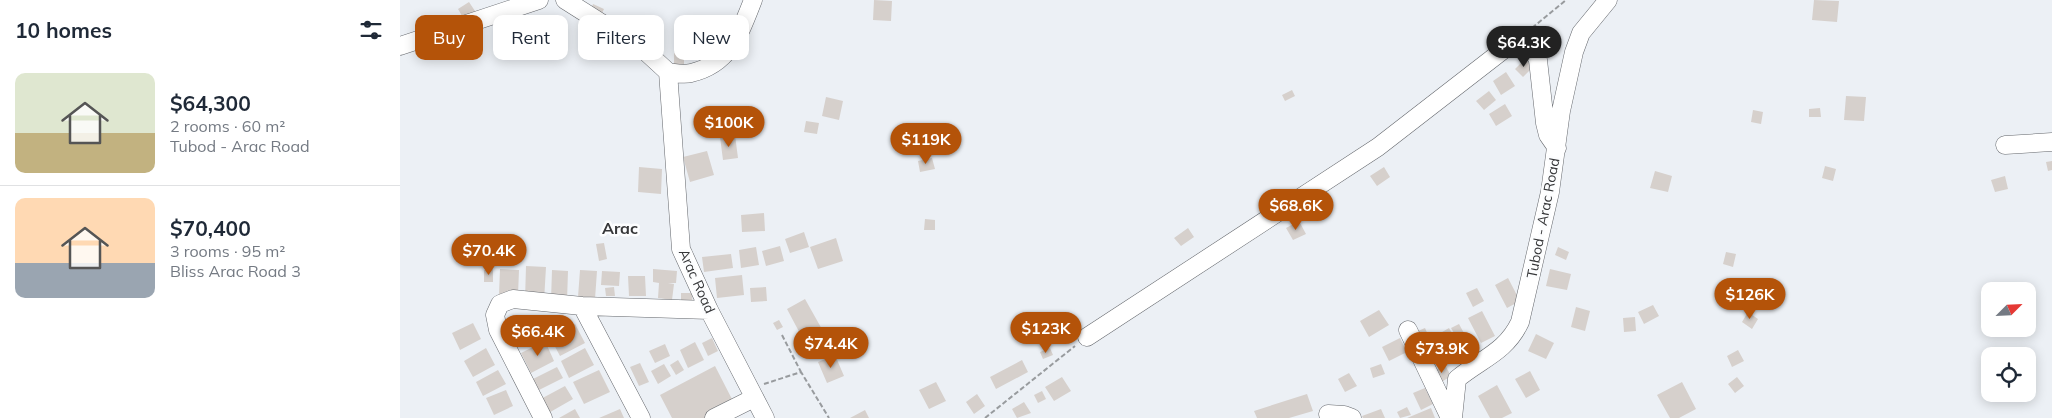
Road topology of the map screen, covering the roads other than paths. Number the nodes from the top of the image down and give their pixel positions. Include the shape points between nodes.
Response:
1 (539, 0) edge
2 (565, 0) edge
3 (752, 0) edge
4 (1608, 0) edge
5 (400, 46) edge
6 (668, 72) junction
7 (2052, 142) edge
8 (2004, 145) dead end
9 (1556, 148) junction
10 (582, 306) junction
11 (709, 310) junction
12 (1408, 330) dead end
13 (1086, 337) road end
14 (752, 394) junction
15 (1328, 414) dead end
16 (543, 418) edge
17 (640, 418) edge
18 (714, 418) edge
19 (765, 418) edge
20 (1352, 418) edge
21 (1451, 418) edge

1 - 5 street
2 - 6 street via 644,50
3 - 6 street via 737,41 720,60 690,74
4 - 9 street, Tubod - Arac Road via 1581,33 1574,52
6 - 11 street, Arac Road via 681,249
7 - 8 street
9 - 13 street via 1545,123 1538,60 1532,48 1520,38 1378,147
9 - 21 street, Tubod - Arac Road via 1550,192 1520,322 1514,337 1500,350 1457,379
10 - 11 street
10 - 16 street via 513,299 500,304 495,315 498,330
10 - 17 street
11 - 14 street, Arac Road
12 - 21 street
14 - 18 street
14 - 19 street, Arac Road
15 - 20 street

